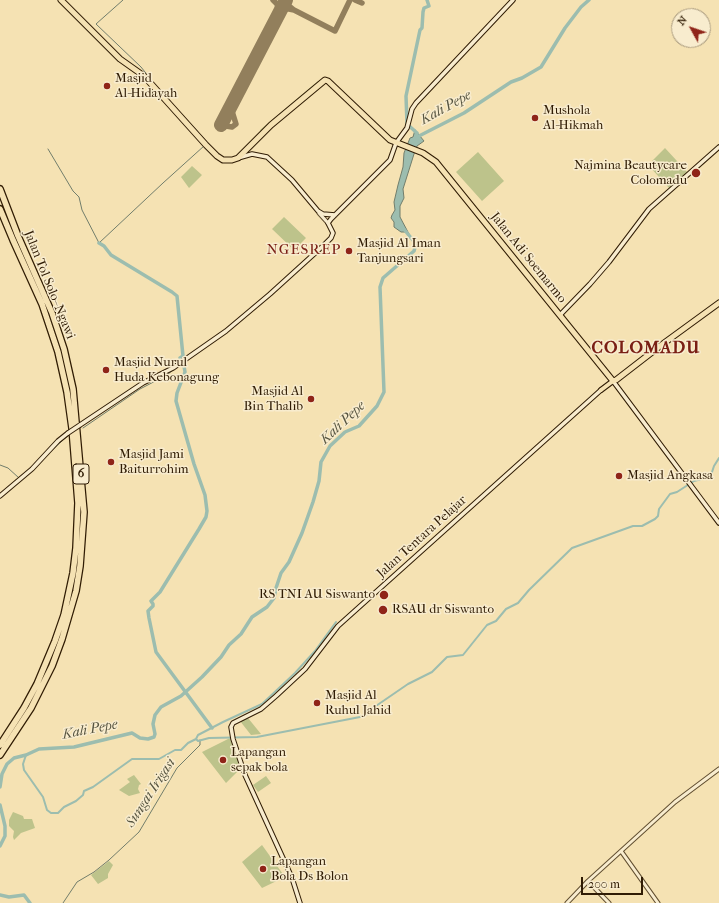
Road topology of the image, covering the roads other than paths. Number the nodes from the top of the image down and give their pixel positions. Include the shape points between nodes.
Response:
1 (61, 0) edge
2 (513, 0) edge
3 (333, 85) junction
4 (318, 86) junction
5 (399, 144) junction
6 (719, 146) edge
7 (238, 158) junction
8 (0, 189) edge
9 (0, 209) edge
10 (318, 211) junction
11 (335, 215) junction
12 (328, 223) junction
13 (719, 303) edge
14 (560, 315) junction
15 (612, 381) junction
16 (602, 390) joint
17 (0, 496) edge
18 (719, 524) edge
19 (0, 745) edge
20 (0, 755) edge
21 (719, 769) edge
22 (621, 851) junction
23 (588, 881) junction
24 (300, 903) edge
25 (567, 903) edge
26 (609, 903) edge
27 (658, 903) edge

1 - 7 highway via 120,58 144,76 217,156 224,160
2 - 5 main road via 416,103
3 - 4 highway via 324,83
3 - 4 highway via 327,80
3 - 5 highway via 383,134
4 - 7 highway via 271,125
5 - 11 main road via 388,162
5 - 14 highway, Jalan Adi Soemarmo via 423,153 436,162
6 - 14 main road via 649,209 609,262
7 - 10 main road via 259,154 267,157 296,183
8 - 20 highway, Jalan Tol Solo–Ngawi / 6 via 52,313 64,349 73,389 84,512 76,592 62,640 31,708
9 - 19 highway, Jalan Tol Solo–Ngawi / 6 via 42,304 60,358 72,428 78,509 73,573 64,615 46,665 31,696
10 - 11 main road
10 - 12 street
11 - 12 main road
12 - 17 main road, bridge via 333,233 324,245 233,326 168,371 141,384 63,437
13 - 15 highway
14 - 15 highway, Jalan Adi Soemarmo
15 - 16 main road
15 - 18 main road
16 - 24 main road, Jalan Tentara Pelajar via 344,621 305,669 276,696 260,709 234,721 231,726 232,737 248,782 292,878
21 - 22 street via 680,798
22 - 23 street
22 - 27 street
23 - 25 street
23 - 26 street

